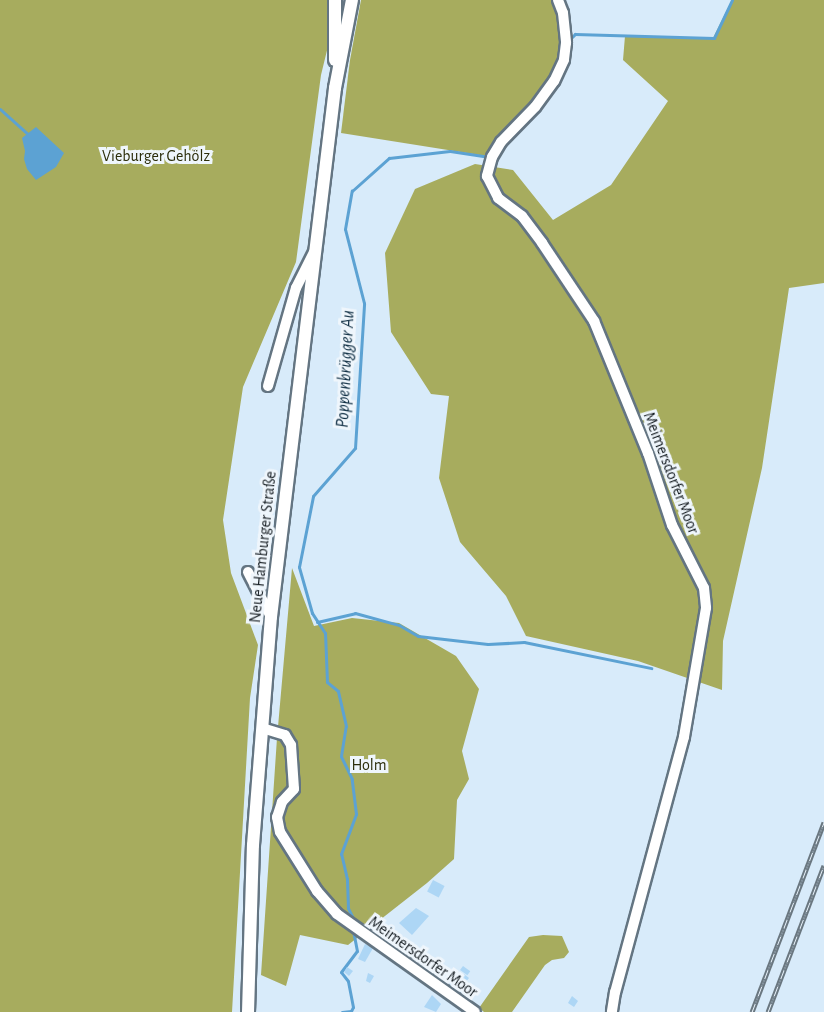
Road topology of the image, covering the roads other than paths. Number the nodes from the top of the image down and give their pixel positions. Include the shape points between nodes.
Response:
1 (335, 0) edge
2 (352, 0) edge
3 (558, 0) edge
4 (335, 88) junction
5 (314, 252) junction
6 (268, 386) dead end
7 (248, 572) dead end
8 (272, 617) junction
9 (262, 728) junction
10 (248, 1012) edge
11 (475, 1012) edge
12 (612, 1012) edge

1 - 4 main road
2 - 4 main road
3 - 12 street, Meimersdorfer Moor via 565,33 564,60 535,107 501,142 487,176 498,198 522,216 543,243 594,321 648,453 672,525 704,588 706,608 684,737
4 - 5 main road, Neue Hamburger Straße
5 - 6 street via 296,288
5 - 8 main road, Neue Hamburger Straße
7 - 8 street
8 - 9 main road, Neue Hamburger Straße
9 - 10 main road, Neue Hamburger Straße
9 - 11 street, Meimersdorfer Moor via 285,735 291,745 294,789 277,817 280,832 317,891 337,914

